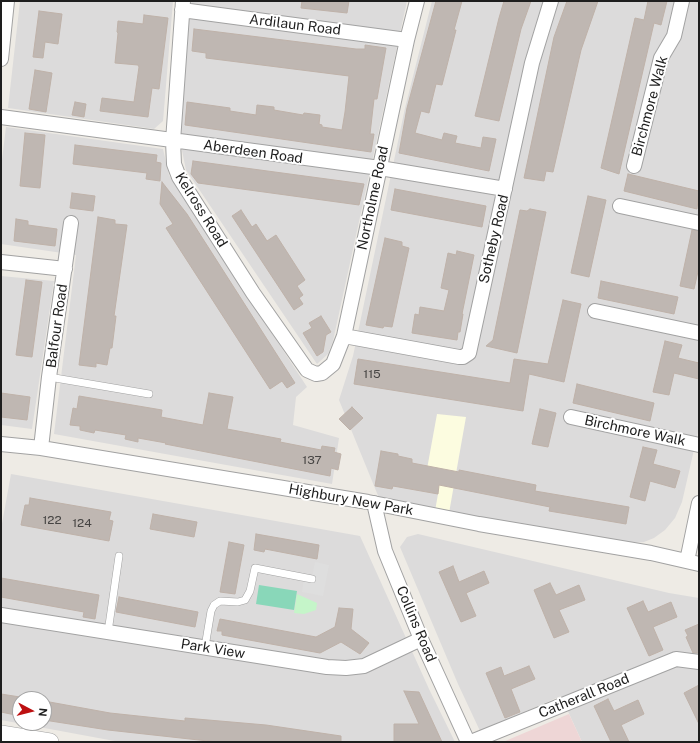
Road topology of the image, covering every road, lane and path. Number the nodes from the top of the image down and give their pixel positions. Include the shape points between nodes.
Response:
1 (8, 1) edge
2 (417, 1) edge
3 (550, 1) edge
4 (682, 1) edge
5 (183, 6) edge
6 (407, 40) junction
7 (1, 59) edge
8 (1, 117) edge
9 (173, 141) junction
10 (634, 166) dead end
11 (380, 168) junction
12 (505, 189) junction
13 (620, 206) dead end
14 (71, 223) dead end
15 (699, 223) edge
16 (1, 262) edge
17 (65, 269) junction
18 (595, 311) dead end
19 (699, 332) edge
20 (344, 336) junction
21 (307, 370) joint
22 (49, 377) junction
23 (148, 394) dead end
24 (571, 417) dead end
25 (699, 445) edge
26 (41, 448) junction
27 (2, 449) edge
28 (374, 503) junction
29 (699, 503) edge
30 (119, 556) dead end
31 (693, 563) edge
32 (312, 579) dead end
33 (1, 615) edge
34 (108, 632) junction
35 (421, 639) junction
36 (205, 647) junction
37 (699, 662) edge
38 (1, 734) edge
39 (50, 742) edge
40 (468, 742) edge
41 (471, 742) edge

1 - 7 street
2 - 6 street, Northolme Road
3 - 12 street, Sotheby Road via 532,63
4 - 10 street, Birchmore Walk via 674,36 661,58
5 - 6 street, Ardilaun Road
5 - 9 street, Kelross Road
6 - 11 street, Northolme Road
8 - 9 street, Aberdeen Road
9 - 11 street, Aberdeen Road
9 - 21 street, Kelross Road via 174,164 179,177 253,293
11 - 12 street, Aberdeen Road
11 - 20 street, Northolme Road
12 - 20 street, Sotheby Road via 467,356 459,357
13 - 15 street
14 - 17 street
16 - 17 street, Balfour Road
17 - 22 street, Balfour Road
18 - 19 street
20 - 21 street, Northolme Road via 333,364 322,373 316,374
22 - 23 lane
22 - 26 street, Balfour Road
24 - 25 street, Birchmore Walk
26 - 27 street, Highbury New Park
26 - 28 street, Highbury New Park
28 - 31 street, Highbury New Park
28 - 35 street, Collins Road via 385,551
29 - 31 street
30 - 34 lane
32 - 36 lane via 255,568 249,596 245,600 222,600 214,605
33 - 34 street, Park View
34 - 36 street, Park View
35 - 36 street, Park View via 364,666 346,668
35 - 40 street, Collins Road
37 - 41 street, Catherall Road via 676,659
38 - 39 street

